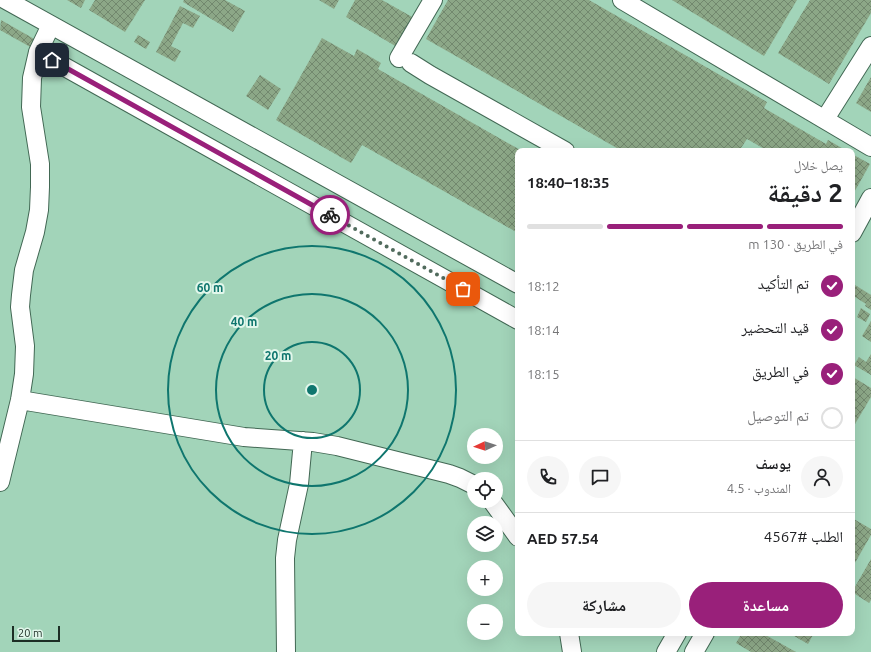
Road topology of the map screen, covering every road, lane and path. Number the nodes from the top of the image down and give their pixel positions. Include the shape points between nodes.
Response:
1 (6, 0) edge
2 (433, 0) edge
3 (622, 0) edge
4 (51, 25) junction
5 (871, 46) edge
6 (38, 52) junction
7 (825, 119) junction
8 (871, 147) edge
9 (560, 148) edge
10 (871, 198) edge
11 (855, 227) edge
12 (515, 282) edge
13 (515, 318) edge
14 (20, 400) junction
15 (303, 441) junction
16 (0, 479) edge
17 (467, 482) edge
18 (497, 508) edge
19 (515, 533) edge
20 (569, 636) edge
21 (675, 636) edge
22 (703, 636) edge
23 (286, 652) edge
24 (572, 652) edge
25 (666, 652) edge
26 (694, 652) edge

1 - 4 street
2 - 9 street via 405,61
3 - 7 street
4 - 6 street
4 - 12 street
5 - 7 street
6 - 13 street
6 - 14 street via 31,93 40,164 39,210 22,282 20,307 25,360
7 - 8 street
10 - 11 street
14 - 15 street via 244,437
14 - 16 street
15 - 17 street via 384,457
15 - 23 street via 299,484 285,558
18 - 19 street
20 - 24 street
21 - 25 street
22 - 26 street

